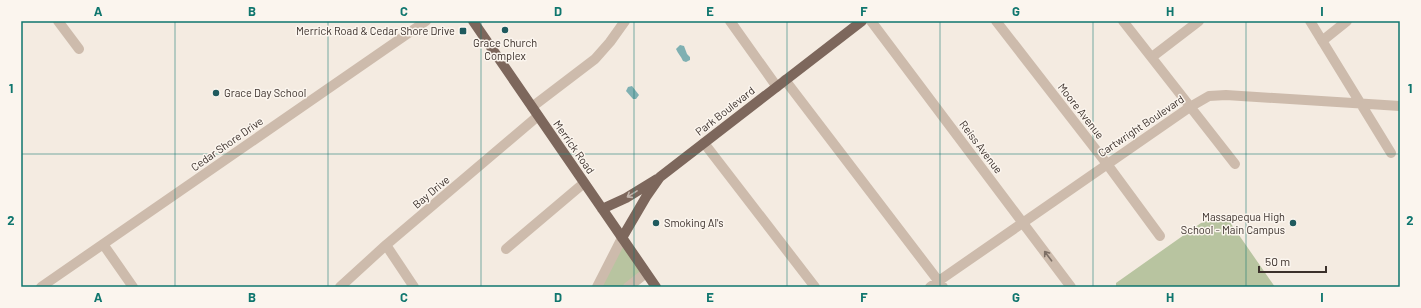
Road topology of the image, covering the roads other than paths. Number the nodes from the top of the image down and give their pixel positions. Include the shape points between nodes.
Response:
1 (58, 21) edge
2 (426, 21) edge
3 (473, 21) edge
4 (625, 21) edge
5 (730, 21) edge
6 (862, 21) edge
7 (871, 21) edge
8 (996, 21) edge
9 (1124, 21) edge
10 (1199, 21) edge
11 (1310, 21) edge
12 (1347, 21) edge
13 (1322, 41) junction
14 (79, 49) dead end
15 (1152, 57) junction
16 (781, 84) junction
17 (1360, 103) junction
18 (1400, 106) edge
19 (532, 107) junction
20 (1190, 107) junction
21 (538, 116) junction
22 (704, 143) junction
23 (1391, 153) dead end
24 (1107, 164) junction
25 (1235, 164) dead end
26 (660, 177) junction
27 (584, 183) junction
28 (602, 209) junction
29 (1023, 223) junction
30 (1160, 236) dead end
31 (622, 238) junction
32 (104, 244) junction
33 (386, 245) junction
34 (506, 249) dead end
35 (646, 273) junction
36 (938, 285) edge
37 (41, 287) edge
38 (133, 287) edge
39 (340, 287) edge
40 (414, 287) edge
41 (596, 287) edge
42 (628, 287) edge
43 (656, 287) edge
44 (815, 287) edge
45 (1072, 287) edge

1 - 14 street
2 - 32 street, Cedar Shore Drive
3 - 19 main road, Merrick Road
4 - 19 street via 595,59
5 - 16 street
6 - 16 main road, Park Boulevard
7 - 29 street, Reiss Avenue
8 - 24 street, Moore Avenue
9 - 15 street
10 - 15 street
11 - 13 street
12 - 13 street
13 - 17 street
15 - 20 street
16 - 22 main road, Park Boulevard
16 - 36 street
17 - 18 street, Cartwright Boulevard
17 - 20 street, Cartwright Boulevard via 1226,95 1209,96
17 - 23 street
19 - 21 main road, Merrick Road
20 - 24 street, Cartwright Boulevard
20 - 25 street
21 - 27 main road, Merrick Road
21 - 33 street, Bay Drive
22 - 26 main road, Park Boulevard
22 - 44 street
24 - 29 street, Cartwright Boulevard
24 - 30 street, Moore Avenue
26 -> 28 main road
26 - 31 main road, Park Boulevard
27 - 28 main road, Merrick Road
27 - 34 street
28 - 31 main road, Merrick Road
29 - 36 street, Cartwright Boulevard
45 -> 29 street, Reiss Avenue
31 - 35 main road, Merrick Road
31 - 41 street
32 - 37 street, Cedar Shore Drive
32 - 38 street
33 - 39 street, Bay Drive
33 - 40 street
35 - 42 street
35 - 43 main road, Merrick Road

